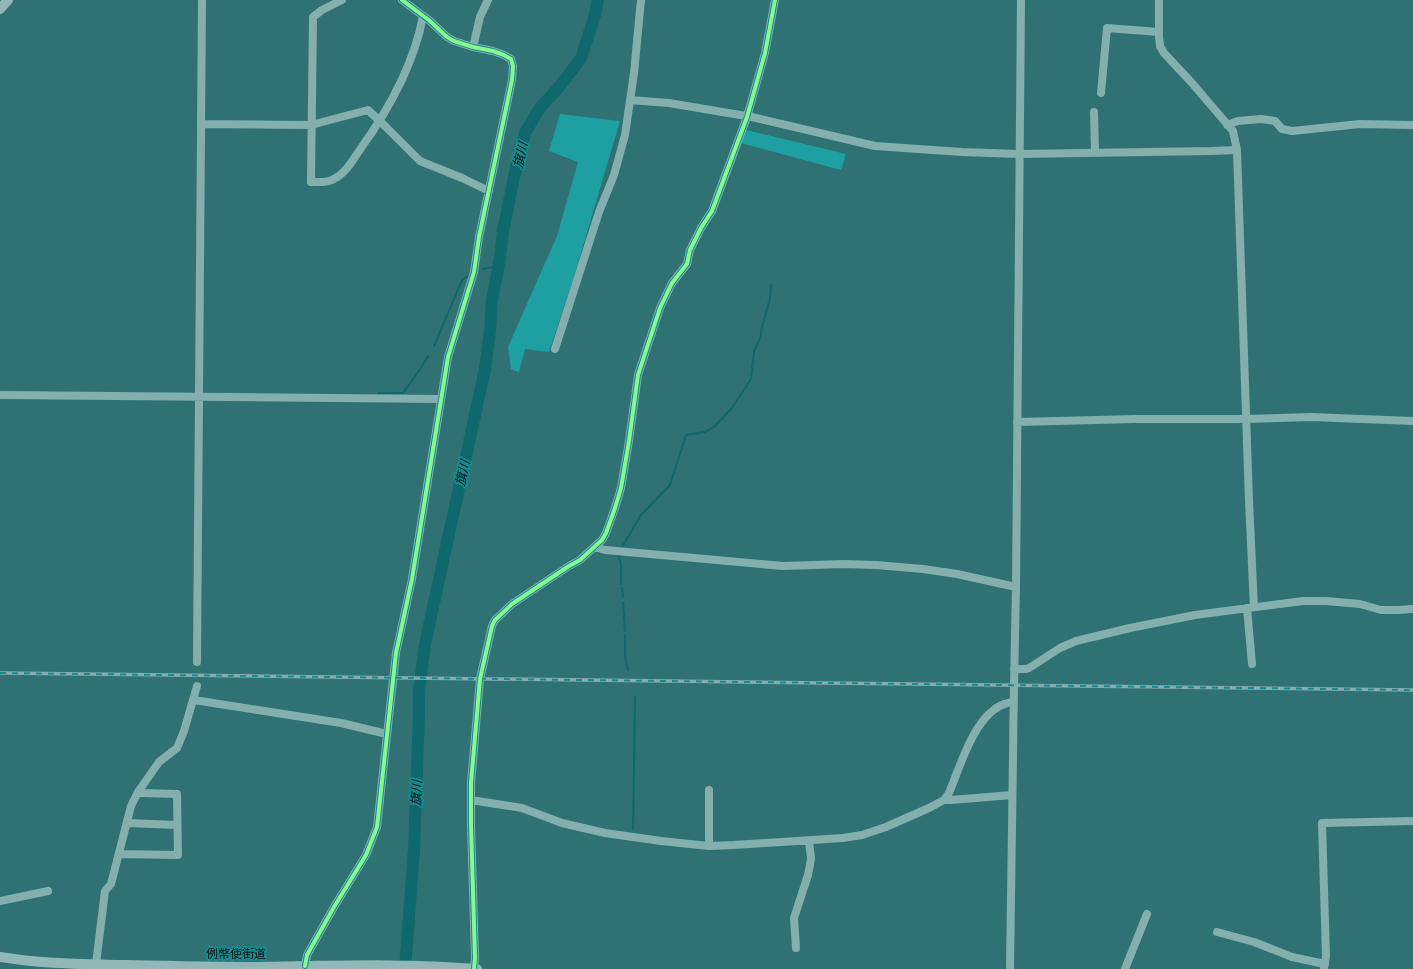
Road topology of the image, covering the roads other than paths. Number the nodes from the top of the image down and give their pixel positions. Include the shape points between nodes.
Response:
1 (8, 0) edge
2 (202, 0) edge
3 (342, 0) edge
4 (402, 0) edge
5 (488, 0) edge
6 (640, 0) edge
7 (775, 0) edge
8 (1020, 0) edge
9 (1159, 0) edge
10 (0, 9) edge
11 (423, 16) junction
12 (1159, 32) junction
13 (473, 47) junction
14 (1101, 93) dead end
15 (630, 100) junction
16 (1094, 112) dead end
17 (747, 116) junction
18 (380, 121) junction
19 (201, 124) junction
20 (1413, 124) edge
21 (311, 125) junction
22 (1227, 125) junction
23 (1238, 150) junction
24 (1095, 153) junction
25 (1019, 154) junction
26 (489, 191) junction
27 (555, 349) dead end
28 (0, 395) edge
29 (199, 396) junction
30 (441, 399) junction
31 (1246, 419) junction
32 (1413, 421) edge
33 (1017, 422) junction
34 (595, 547) junction
35 (1016, 587) junction
36 (1251, 608) junction
37 (1413, 609) edge
38 (197, 662) dead end
39 (1252, 664) dead end
40 (1014, 669) junction
41 (197, 686) dead end
42 (194, 700) junction
43 (1014, 702) junction
44 (387, 734) junction
45 (709, 790) dead end
46 (138, 792) junction
47 (1012, 795) junction
48 (471, 800) junction
49 (944, 800) junction
50 (1413, 821) edge
51 (127, 823) junction
52 (177, 825) junction
53 (809, 841) junction
54 (708, 846) junction
55 (119, 854) junction
56 (48, 891) dead end
57 (0, 900) edge
58 (1147, 914) dead end
59 (1217, 932) dead end
60 (796, 948) dead end
61 (1, 959) edge
62 (96, 964) junction
63 (305, 966) junction
64 (1325, 966) edge
65 (470, 969) edge
66 (477, 969) edge
67 (1010, 969) edge
68 (1125, 969) edge

1 - 10 main road
2 - 19 street
3 - 21 street via 313,17
4 - 11 street
5 - 13 street via 480,17
6 - 15 street
7 - 17 street via 765,53
8 - 25 street
9 - 12 street
11 - 13 street via 447,37
11 - 18 street via 412,55
12 - 14 street via 1107,28
12 - 22 street via 1160,46 1164,53
13 - 26 street via 504,55 511,59 513,66
15 - 17 street via 669,103
15 - 27 street via 625,135 614,175 594,227
16 - 24 street
17 - 25 street via 870,145
17 - 34 street via 712,211 690,250 687,264 672,283 660,308 638,375 629,441 615,508 606,533
18 - 21 street via 372,112 365,110
18 - 21 street via 349,166 332,180 320,182 311,182
18 - 26 street via 420,161
19 - 21 street
19 - 29 street
20 - 22 street via 1360,124 1292,131 1282,129 1275,121 1261,119 1238,121
22 - 23 street via 1233,131
23 - 24 street
23 - 31 street
24 - 25 street
25 - 33 street
26 - 30 street via 474,272 448,357
28 - 29 street
29 - 30 street
29 - 38 street
30 - 44 street via 412,580 396,653
31 - 32 street via 1311,417
31 - 33 street
31 - 36 street
33 - 35 street
34 - 35 street via 783,566 843,564 898,567 957,574
34 - 48 street via 580,560 512,604 492,626 480,679
35 - 40 street
36 - 37 street via 1303,601 1326,601 1360,604 1381,610
36 - 39 street
36 - 40 street via 1179,618 1076,641 1029,668
40 - 43 street
41 - 42 street
42 - 44 street via 341,723
42 - 46 street via 177,748 159,762
43 - 47 street
43 - 49 street via 996,708 978,728
44 - 63 street via 377,827 372,843 307,955
45 - 54 street
46 - 51 street
46 - 52 street via 177,794
47 - 49 street
47 - 67 street
48 - 54 street via 522,808 562,823 605,832
48 - 65 street via 475,946
49 - 53 street via 874,832
50 - 64 street via 1322,823
51 - 52 street
51 - 55 street
52 - 55 street via 178,855
53 - 54 street
53 - 60 street via 811,859 794,918
55 - 62 street via 111,884 105,891
56 - 57 street
58 - 68 street
59 - 64 street
61 - 62 main road, 例幣使街道
62 - 63 main road, 例幣使街道
63 - 65 main road, 例幣使街道 via 370,965
65 - 66 main road, 例幣使街道

